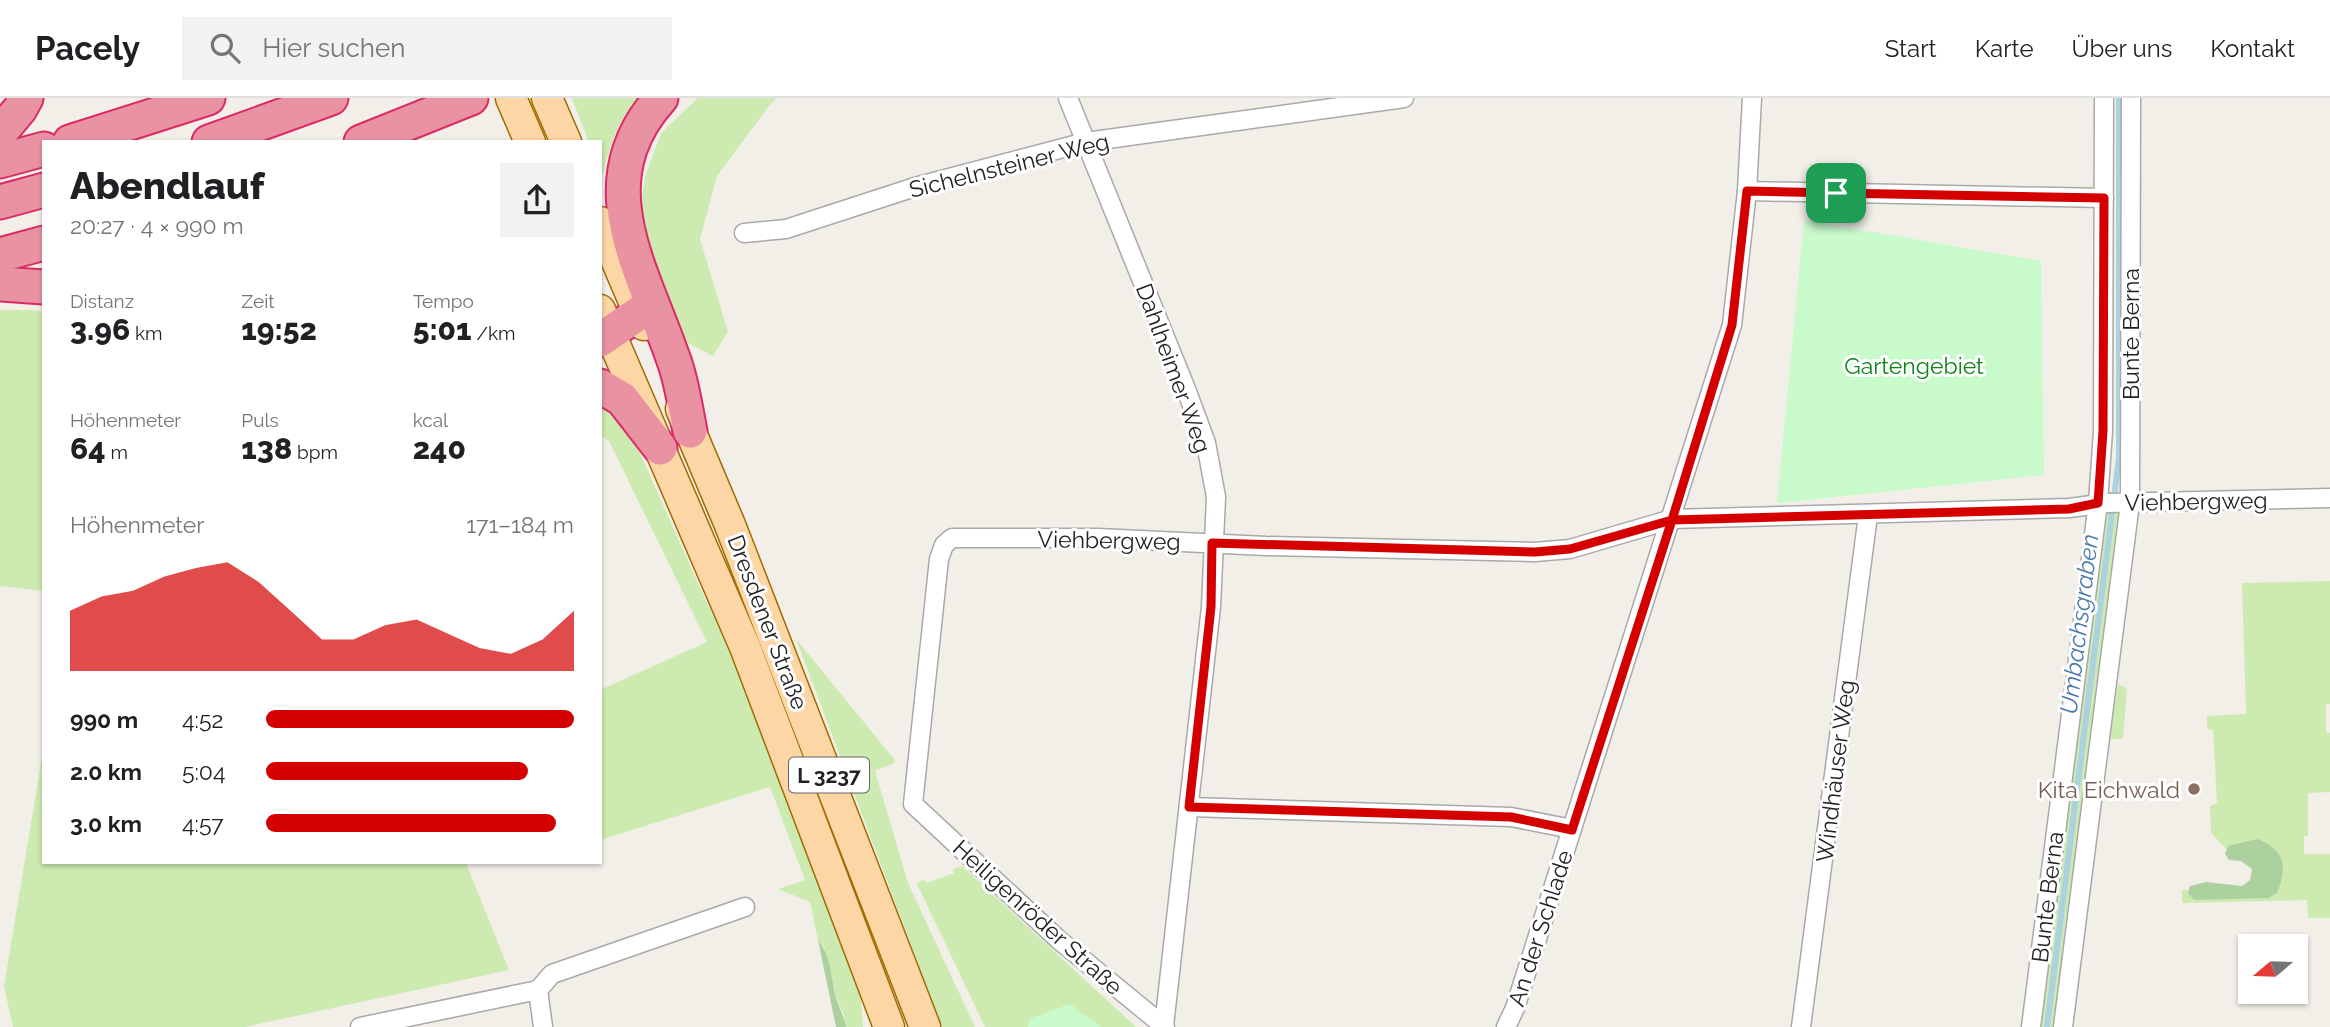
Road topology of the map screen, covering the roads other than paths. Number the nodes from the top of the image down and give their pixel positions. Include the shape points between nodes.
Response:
1 (26, 98) edge
2 (208, 98) edge
3 (331, 98) edge
4 (471, 98) edge
5 (511, 98) edge
6 (661, 98) edge
7 (1068, 98) edge
8 (1404, 98) edge
9 (1752, 98) edge
10 (2104, 98) edge
11 (2131, 98) edge
12 (1320, 104) edge
13 (439, 112) junction
14 (0, 133) edge
15 (529, 139) edge
16 (76, 140) edge
17 (215, 140) edge
18 (366, 140) edge
19 (388, 140) edge
20 (1086, 142) junction
21 (42, 150) edge
22 (0, 161) edge
23 (42, 191) edge
24 (1747, 191) junction
25 (2104, 198) junction
26 (0, 202) edge
27 (602, 227) edge
28 (744, 233) dead end
29 (42, 244) edge
30 (0, 255) edge
31 (0, 284) edge
32 (42, 287) edge
33 (639, 313) junction
34 (604, 328) edge
35 (602, 387) edge
36 (691, 431) junction
37 (660, 448) junction
38 (2330, 498) edge
39 (2114, 503) junction
40 (1868, 514) junction
41 (1672, 520) junction
42 (1212, 543) junction
43 (914, 804) joint
44 (1189, 807) junction
45 (1572, 830) junction
46 (745, 907) dead end
47 (538, 990) junction
48 (1165, 1026) edge
49 (360, 1027) edge
50 (543, 1027) edge
51 (889, 1027) edge
52 (925, 1027) edge
53 (1506, 1027) edge
54 (1801, 1027) edge
55 (2031, 1027) edge
56 (2063, 1027) edge

1 - 14 highway
2 - 16 highway
3 - 17 highway
4 - 13 highway
5 - 15 main road
6 - 36 highway via 632,140 623,174 622,208 629,240 675,361
7 - 20 street, Dahlheimer Weg
8 - 12 street, Sichelnsteiner Weg
9 - 24 street, An der Schlade
10 - 25 street, Bunte Berna
11 - 39 street, Bunte Berna
12 - 20 street, Sichelnsteiner Weg
13 - 18 highway
13 - 19 highway
20 - 28 street, Sichelnsteiner Weg via 915,187 786,229
20 - 42 street, Dahlheimer Weg via 1206,443 1216,497
21 - 22 highway
23 - 26 highway
24 - 25 street
24 - 41 street, An der Schlade via 1732,325
25 - 39 street, Bunte Berna via 2103,431
27 - 33 main road, Dresdener Straße / L 3237
29 - 30 highway
31 - 32 highway
33 - 34 highway
33 - 36 main road, Dresdener Straße / L 3237
34 - 37 main road, Dresdener Straße / L 3237
35 - 37 highway via 622,400
36 - 52 main road, Dresdener Straße / L 3237
37 - 51 main road, Dresdener Straße / L 3237 via 744,647
38 - 39 street, Viehbergweg
39 - 40 street, Viehbergweg via 2069,509
39 - 55 street, Bunte Berna
39 - 56 street, Bunte Berna
40 - 41 street, Viehbergweg
40 - 54 street, Windhäuser Weg
41 - 42 street, Viehbergweg via 1570,549 1535,552
41 - 45 street, An der Schlade
42 - 43 street, Viehbergweg via 963,537 944,545 930,627
42 - 44 street, Dahlheimer Weg via 1211,607
43 - 48 street, Heiligenröder Straße via 1059,940
44 - 45 street via 1511,817
44 - 48 street, Dahlheimer Weg
45 - 53 street, An der Schlade
46 - 47 street via 552,974
47 - 49 street
47 - 50 street

